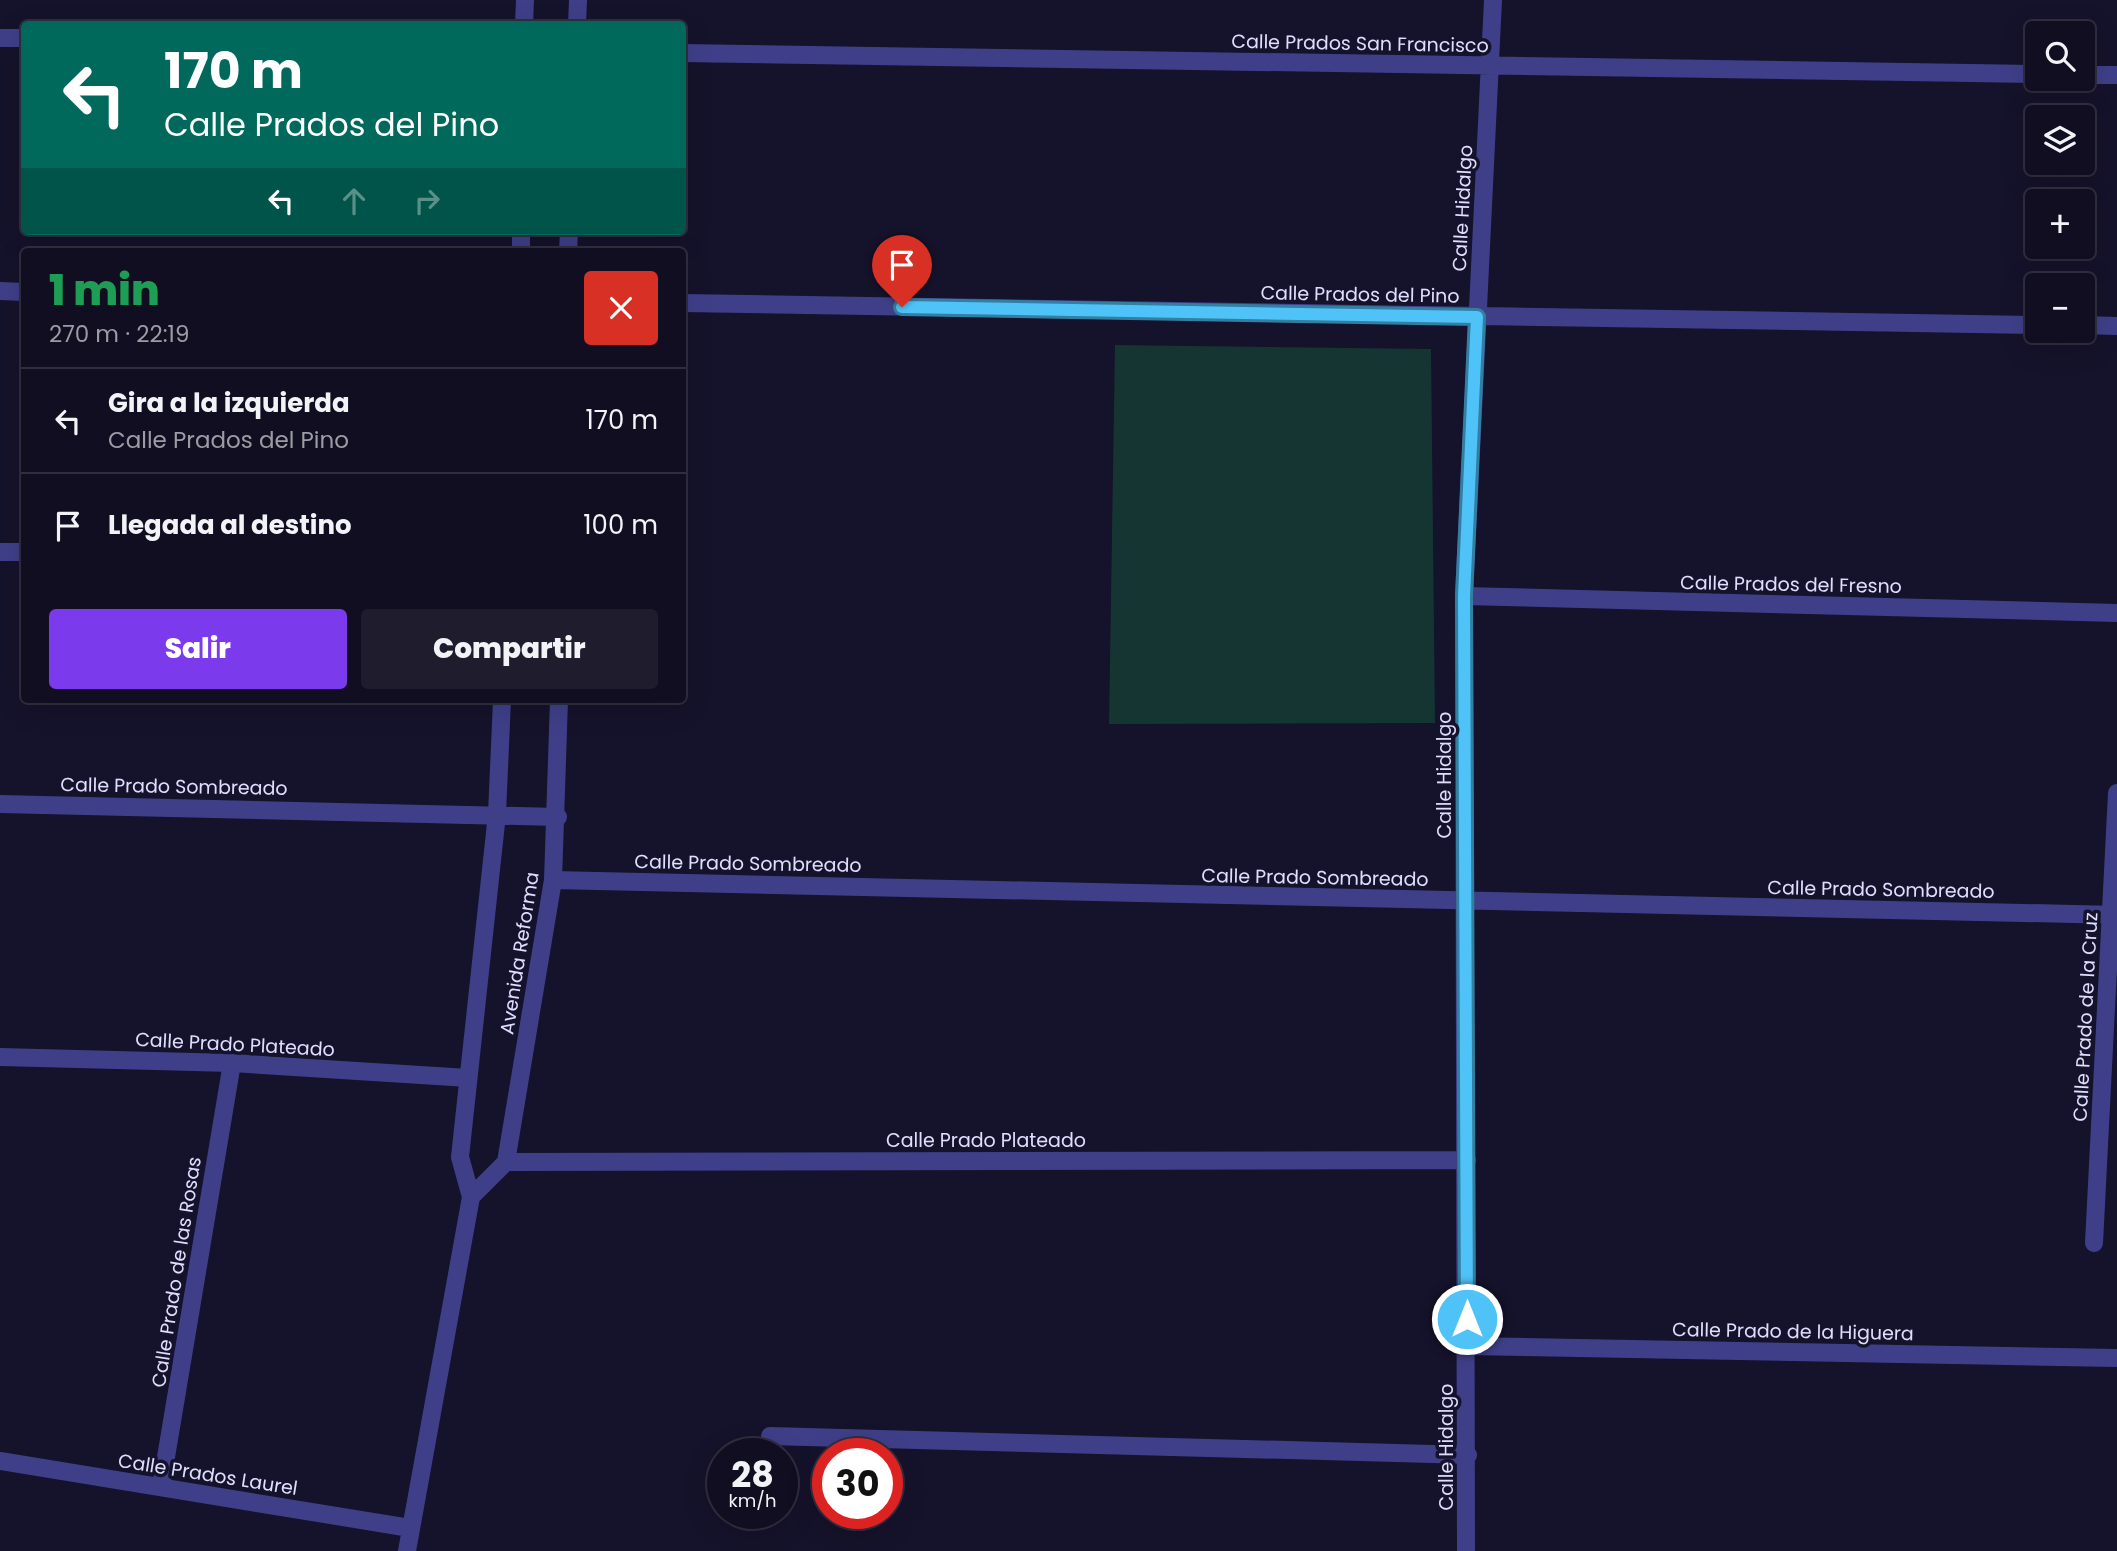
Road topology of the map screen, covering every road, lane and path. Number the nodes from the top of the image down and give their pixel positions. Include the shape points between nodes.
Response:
1 (525, 0) edge
2 (578, 0) edge
3 (1493, 0) edge
4 (524, 21) edge
5 (577, 21) edge
6 (0, 38) edge
7 (21, 38) edge
8 (686, 53) edge
9 (1490, 66) junction
10 (2025, 74) edge
11 (2095, 75) edge
12 (2117, 75) edge
13 (0, 291) edge
14 (21, 292) edge
15 (686, 303) edge
16 (1477, 317) junction
17 (2025, 325) edge
18 (2095, 326) edge
19 (2117, 326) edge
20 (0, 552) edge
21 (21, 552) edge
22 (1464, 596) junction
23 (2117, 613) edge
24 (502, 703) edge
25 (559, 703) edge
26 (2117, 793) edge
27 (0, 804) edge
28 (497, 814) junction
29 (558, 817) junction
30 (553, 880) junction
31 (1465, 901) junction
32 (2114, 915) edge
33 (0, 1057) edge
34 (232, 1063) junction
35 (468, 1078) junction
36 (1467, 1160) junction
37 (506, 1162) junction
38 (471, 1197) junction
39 (2094, 1242) dead end
40 (1467, 1346) junction
41 (2117, 1358) edge
42 (770, 1437) dead end
43 (1468, 1455) junction
44 (0, 1461) edge
45 (161, 1488) junction
46 (410, 1528) junction
47 (407, 1551) edge
48 (1466, 1551) edge

1 - 4 street
2 - 5 street
3 - 9 street, Calle Hidalgo
6 - 7 street
8 - 9 street, Calle Prados San Francisco
9 - 10 street, Calle Prados San Francisco
9 - 16 street, Calle Hidalgo
11 - 12 street
13 - 14 street
15 - 16 street, Calle Prados del Pino
16 - 17 street, Calle Prados del Pino
16 - 22 street, Calle Hidalgo
18 - 19 street
20 - 21 street
22 - 23 street, Calle Prados del Fresno
22 - 31 street, Calle Hidalgo
24 - 28 street, Avenida Reforma
25 - 29 street, Avenida Reforma
26 - 32 street, Calle Prado de la Cruz
27 - 28 street, Calle Prado Sombreado
28 - 29 street, Calle Prado Sombreado
28 - 35 street, Avenida Reforma
29 - 30 street, Avenida Reforma
30 - 31 street, Calle Prado Sombreado
30 - 37 street, Avenida Reforma
31 - 32 street, Calle Prado Sombreado
31 - 36 street, Calle Hidalgo
32 - 39 street, Calle Prado de la Cruz
33 - 34 street, Calle Prado Plateado
34 - 35 street, Calle Prado Plateado
34 - 45 street, Calle Prado de las Rosas
35 - 38 street, Avenida Reforma via 460,1157
36 - 37 street, Calle Prado Plateado
36 - 40 street, Calle Hidalgo
37 - 38 street
38 - 46 street, Avenida Reforma
40 - 41 street, Calle Prado de la Higuera
40 - 43 street, Calle Hidalgo
42 - 43 street
43 - 48 street, Calle Hidalgo
44 - 45 street, Calle Prados Laurel
45 - 46 street, Calle Prados Laurel
46 - 47 street, Avenida Reforma

